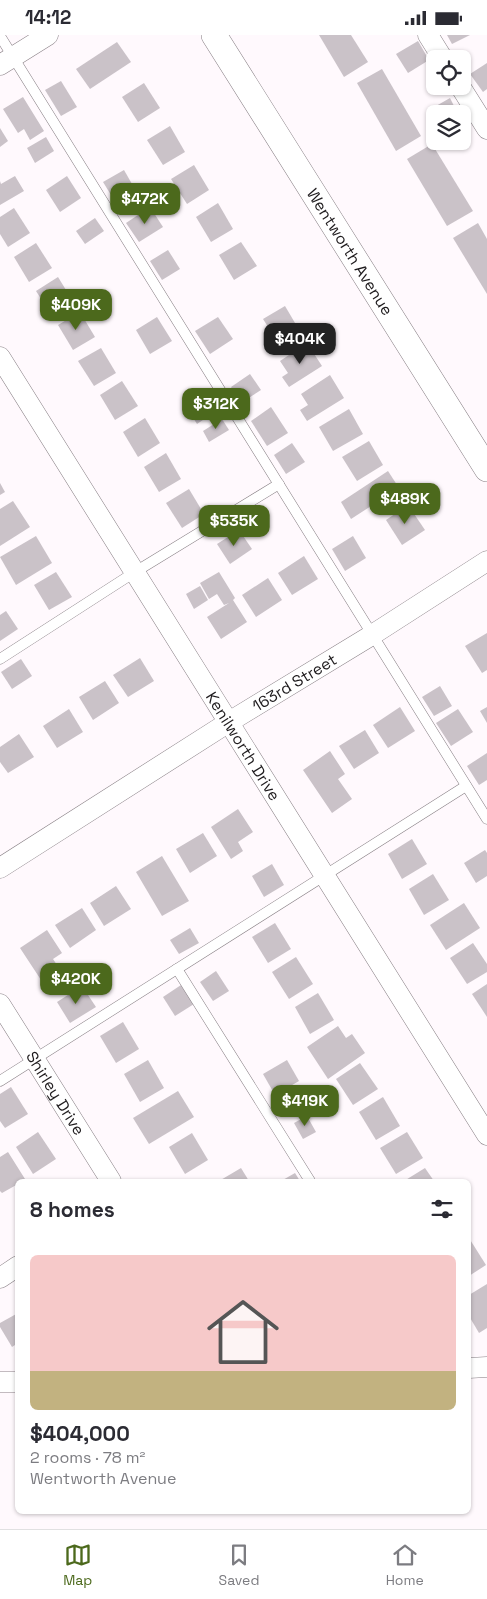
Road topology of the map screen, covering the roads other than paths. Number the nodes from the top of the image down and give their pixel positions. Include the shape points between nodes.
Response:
1 (48, 35) edge
2 (214, 35) edge
3 (428, 35) edge
4 (0, 36) edge
5 (437, 50) edge
6 (6, 61) edge
7 (466, 95) edge
8 (487, 129) edge
9 (0, 357) edge
10 (487, 469) edge
11 (278, 484) junction
12 (487, 561) edge
13 (135, 573) junction
14 (372, 635) junction
15 (0, 659) edge
16 (229, 722) junction
17 (466, 786) junction
18 (487, 819) edge
19 (0, 868) edge
20 (325, 875) junction
21 (177, 969) junction
22 (0, 1004) edge
23 (34, 1059) junction
24 (0, 1081) edge
25 (487, 1135) edge
26 (110, 1179) edge
27 (309, 1179) edge
28 (15, 1268) edge
29 (0, 1278) edge
30 (487, 1367) edge
31 (471, 1368) edge
32 (0, 1382) edge
33 (15, 1382) edge

1 - 6 street
2 - 10 street, Wentworth Avenue
3 - 5 street
4 - 6 lane
6 - 11 lane
7 - 8 street
9 - 13 street, Kenilworth Drive
11 - 13 lane
11 - 14 lane
12 - 14 street, 163rd Street
13 - 15 lane
13 - 16 street, Kenilworth Drive
14 - 16 street, 163rd Street
14 - 17 lane
16 - 19 street, 163rd Street
16 - 20 street, Kenilworth Drive
17 - 18 lane
17 - 20 lane
20 - 21 lane
20 - 25 street, Kenilworth Drive
21 - 23 lane
21 - 27 lane
22 - 23 street, Shirley Drive
23 - 24 lane
23 - 26 street, Shirley Drive
28 - 29 street
30 - 31 street
32 - 33 street

